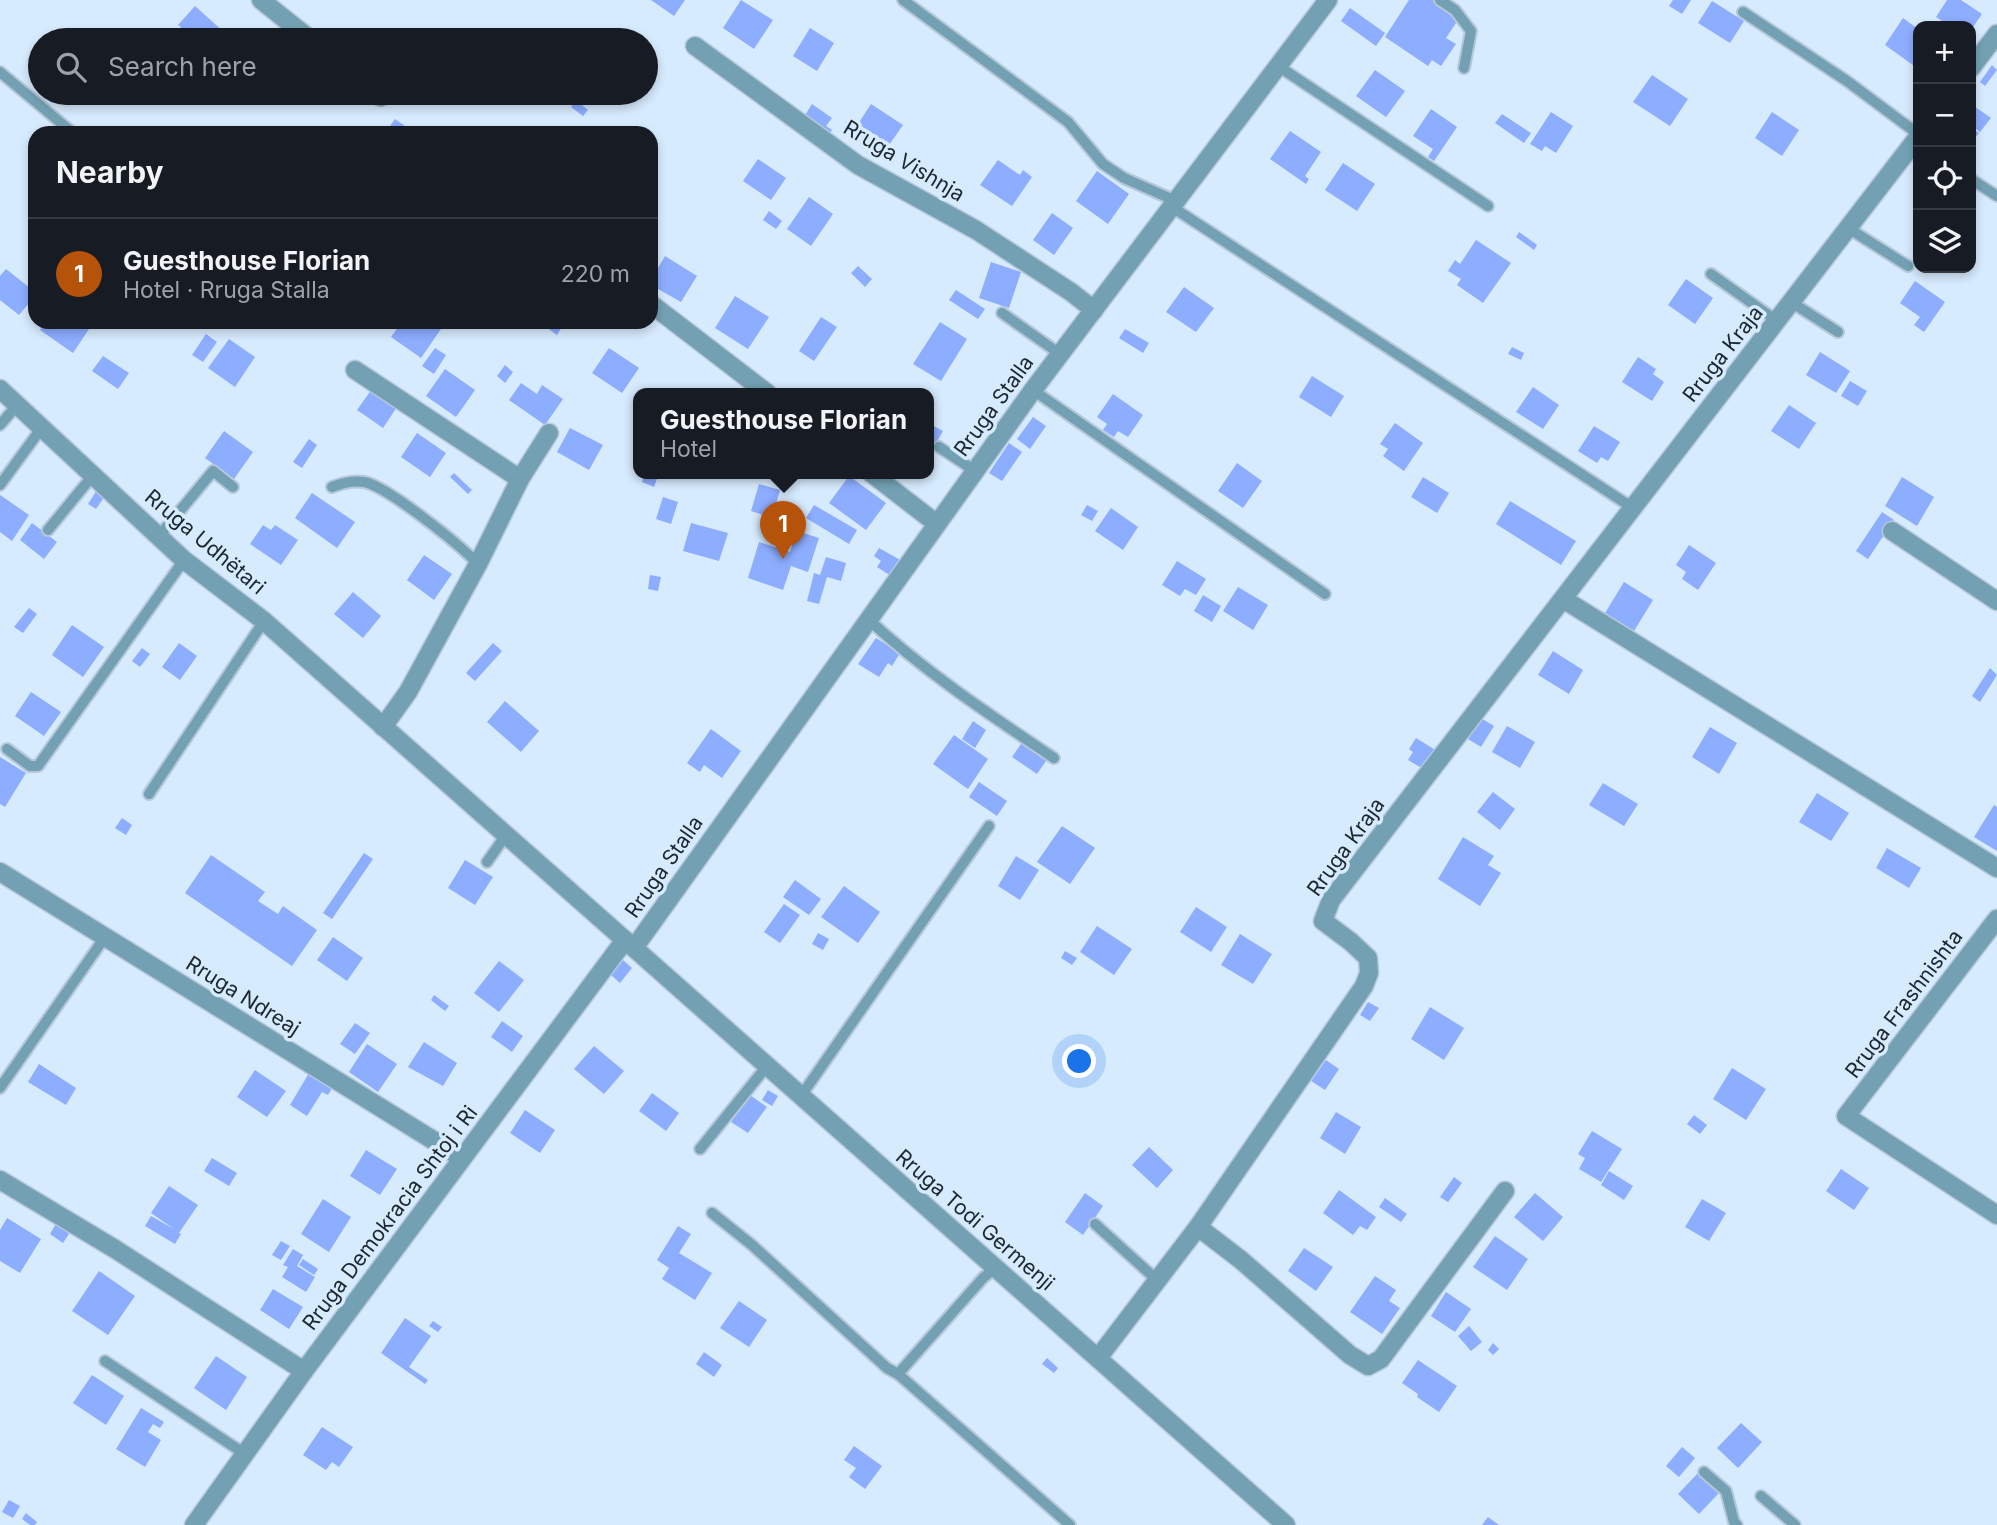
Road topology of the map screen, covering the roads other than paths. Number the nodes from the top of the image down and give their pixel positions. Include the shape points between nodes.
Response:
1 (261, 0) edge
2 (903, 0) edge
3 (1328, 0) edge
4 (1440, 0) edge
5 (1743, 12) dead end
6 (296, 28) edge
7 (1997, 34) edge
8 (695, 46) dead end
9 (1990, 58) edge
10 (1279, 66) junction
11 (1464, 68) dead end
12 (0, 72) edge
13 (28, 95) edge
14 (39, 105) edge
15 (65, 126) edge
16 (1913, 136) edge
17 (1913, 144) edge
18 (1976, 182) edge
19 (1997, 196) edge
20 (1174, 204) junction
21 (1488, 206) dead end
22 (1848, 228) junction
23 (1908, 265) dead end
24 (1710, 274) dead end
25 (1791, 302) junction
26 (658, 309) edge
27 (1094, 310) junction
28 (1002, 313) dead end
29 (1777, 321) junction
30 (1838, 332) dead end
31 (1060, 354) junction
32 (355, 370) dead end
33 (0, 388) edge
34 (760, 388) edge
35 (1033, 390) junction
36 (18, 404) junction
37 (0, 425) edge
38 (43, 426) junction
39 (549, 433) dead end
40 (939, 447) dead end
41 (975, 471) junction
42 (93, 474) junction
43 (520, 479) junction
44 (880, 479) edge
45 (0, 485) edge
46 (332, 487) dead end
47 (233, 488) dead end
48 (1633, 508) junction
49 (937, 524) junction
50 (48, 530) dead end
51 (1892, 531) dead end
52 (159, 537) junction
53 (184, 560) junction
54 (478, 564) junction
55 (1325, 594) dead end
56 (1563, 599) junction
57 (1997, 601) edge
58 (868, 619) junction
59 (264, 621) junction
60 (383, 727) junction
61 (7, 749) dead end
62 (1054, 758) dead end
63 (149, 794) dead end
64 (989, 826) dead end
65 (506, 835) junction
66 (487, 862) dead end
67 (1997, 868) edge
68 (0, 872) edge
69 (1997, 919) edge
70 (104, 937) junction
71 (629, 944) junction
72 (767, 1066) junction
73 (0, 1088) edge
74 (801, 1096) junction
75 (700, 1149) dead end
76 (462, 1158) junction
77 (0, 1180) edge
78 (1505, 1191) dead end
79 (712, 1213) dead end
80 (1997, 1215) edge
81 (1095, 1224) dead end
82 (1198, 1227) junction
83 (995, 1268) junction
84 (1157, 1280) junction
85 (1098, 1359) junction
86 (106, 1361) dead end
87 (304, 1371) junction
88 (898, 1374) junction
89 (245, 1454) junction
90 (1704, 1472) dead end
91 (1761, 1496) dead end
92 (194, 1525) edge
93 (1070, 1525) edge
94 (1286, 1525) edge
95 (1737, 1525) edge
96 (1795, 1525) edge

1 - 6 street
2 - 20 lane via 1068,122 1103,164
3 - 10 street, Rruga Stalla
4 - 11 lane via 1455,10 1471,31
5 - 16 lane via 1847,81
7 - 9 street
8 - 27 street, Rruga Vishnja via 858,165 976,230
10 - 20 street, Rruga Stalla
10 - 21 lane
12 - 13 lane
14 - 15 lane
17 - 22 street, Rruga Kraja
18 - 19 lane
20 - 27 street, Rruga Stalla
20 - 48 lane
22 - 23 lane
22 - 25 street, Rruga Kraja
24 - 29 lane
25 - 29 street, Rruga Kraja
25 - 30 lane
26 - 34 street
27 - 31 street, Rruga Stalla
28 - 31 lane
29 - 48 street, Rruga Kraja
31 - 35 street, Rruga Stalla
32 - 43 street
33 - 36 street, Rruga Udhëtari
35 - 41 street, Rruga Stalla
35 - 55 lane
36 - 37 lane
36 - 38 street, Rruga Udhëtari
38 - 42 street, Rruga Udhëtari
38 - 45 lane
39 - 43 street
40 - 41 lane
41 - 49 street, Rruga Stalla
42 - 50 lane
42 - 52 street, Rruga Udhëtari
43 - 54 street
44 - 49 street
46 - 54 lane via 367,482 415,512
47 - 52 lane via 213,471
48 - 56 street, Rruga Kraja
49 - 58 street, Rruga Stalla
51 - 57 street
52 - 53 street, Rruga Udhëtari
53 - 59 street, Rruga Udhëtari
53 - 61 lane via 38,766 30,766
54 - 60 street via 408,692
56 - 67 street
56 - 82 street, Rruga Kraja via 1331,900 1323,922 1368,958 1364,986
58 - 62 lane via 950,687
58 - 71 street, Rruga Stalla
59 - 60 street, Rruga Udhëtari
59 - 63 lane
60 - 65 street, Rruga Udhëtari
64 - 74 lane
65 - 66 lane
65 - 71 street, Rruga Udhëtari
68 - 70 street, Rruga Ndreaj
69 - 80 street, Rruga Frashnishta via 1846,1116
70 - 73 lane
70 - 76 street, Rruga Ndreaj
71 - 72 street, Rruga Todi Germenji
71 - 76 street, Rruga Demokracia Shtoj i Ri
72 - 74 street, Rruga Todi Germenji
72 - 75 lane
74 - 83 street, Rruga Todi Germenji
76 - 87 street, Rruga Demokracia Shtoj i Ri
77 - 87 street
78 - 82 street via 1381,1359 1368,1366
79 - 88 lane
81 - 84 lane
82 - 84 street, Rruga Kraja
83 - 85 street, Rruga Todi Germenji
83 - 88 lane
84 - 85 street, Rruga Kraja
85 - 94 street, Rruga Todi Germenji
86 - 89 lane
87 - 89 street, Rruga Demokracia Shtoj i Ri
88 - 93 lane
89 - 92 street, Rruga Demokracia Shtoj i Ri
90 - 95 lane via 1726,1491
91 - 96 lane

